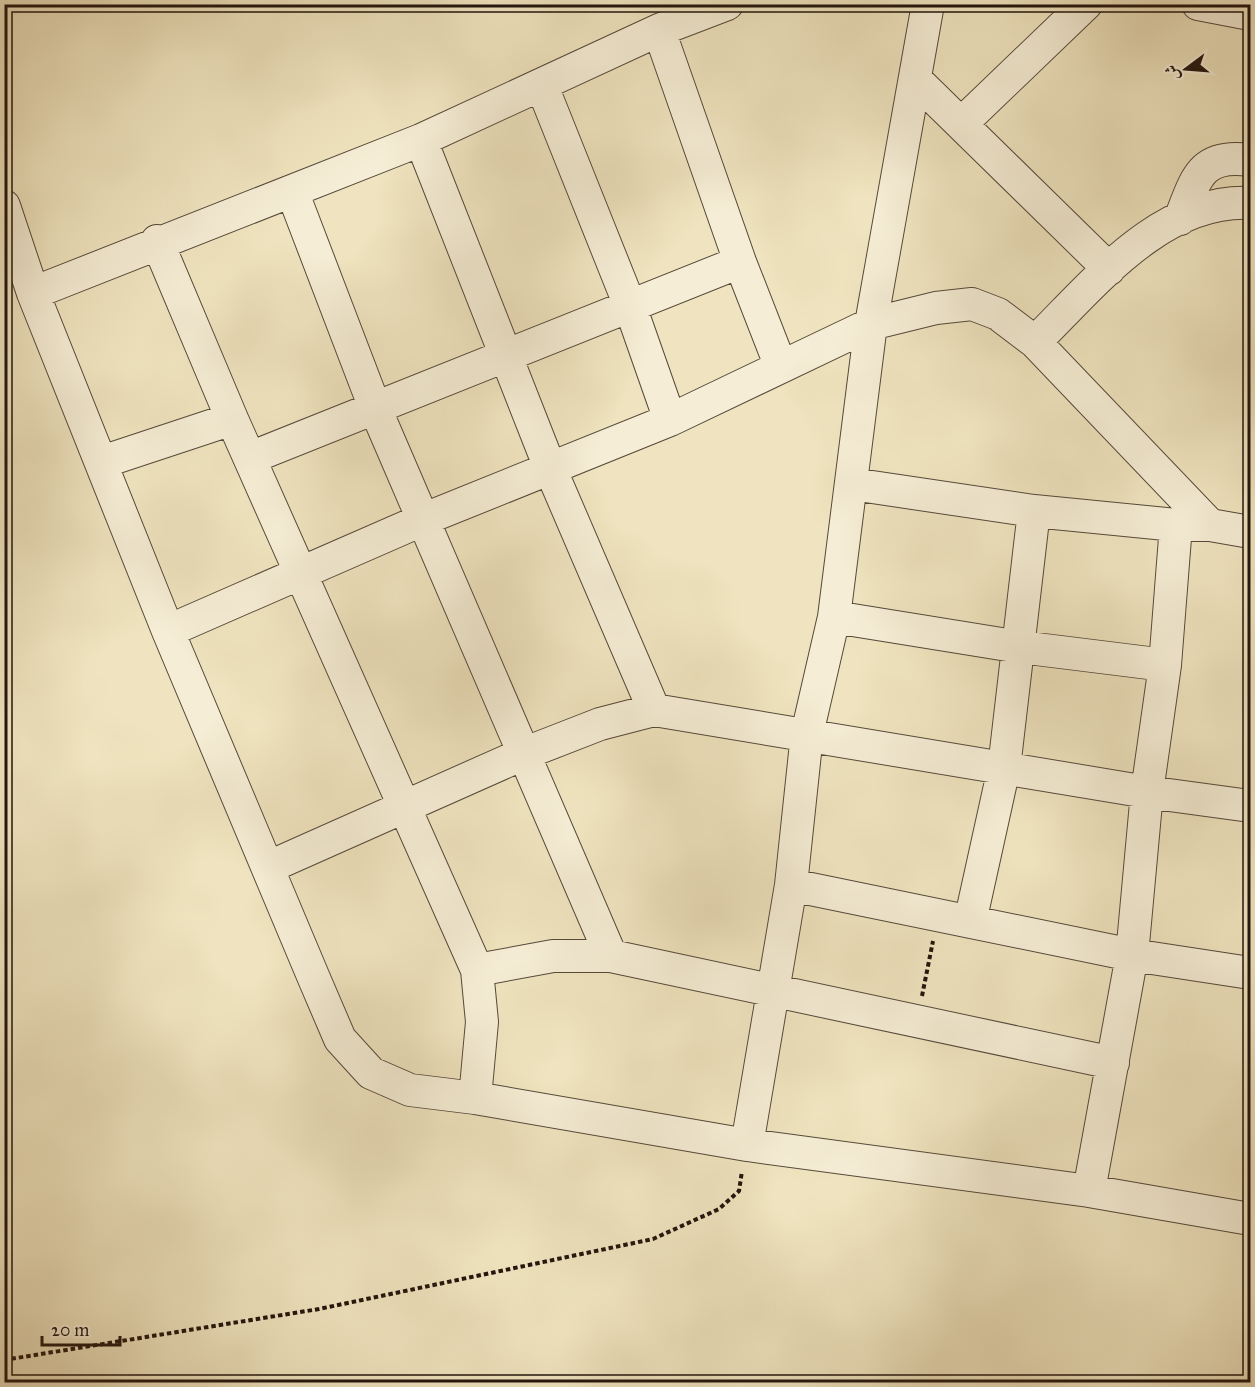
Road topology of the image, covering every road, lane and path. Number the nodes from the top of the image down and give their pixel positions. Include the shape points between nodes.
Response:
1 (727, 4) edge
2 (928, 4) edge
3 (1086, 4) edge
4 (1198, 4) edge
5 (1251, 14) edge
6 (659, 30) junction
7 (915, 79) junction
8 (542, 86) junction
9 (961, 124) junction
10 (421, 140) junction
11 (1251, 160) edge
12 (292, 191) junction
13 (1251, 202) edge
14 (4, 206) edge
15 (1180, 219) junction
16 (158, 242) junction
17 (740, 262) junction
18 (1109, 269) junction
19 (33, 293) junction
20 (630, 306) junction
21 (871, 324) junction
22 (1035, 342) junction
23 (507, 355) junction
24 (781, 367) junction
25 (375, 408) junction
26 (232, 419) junction
27 (670, 420) junction
28 (250, 458) junction
29 (102, 462) junction
30 (550, 468) junction
31 (852, 484) junction
32 (1034, 511) junction
33 (422, 520) junction
34 (1176, 525) junction
35 (1210, 525) junction
36 (1251, 531) edge
37 (300, 572) junction
38 (834, 617) junction
39 (168, 631) junction
40 (1020, 647) junction
41 (1165, 665) junction
42 (654, 710) junction
43 (807, 734) junction
44 (523, 754) junction
45 (1004, 768) junction
46 (1147, 792) junction
47 (1251, 806) edge
48 (405, 807) junction
49 (268, 867) junction
50 (791, 885) junction
51 (935, 915) junction
52 (970, 922) junction
53 (1132, 955) junction
54 (611, 956) junction
55 (477, 970) junction
56 (1251, 973) edge
57 (773, 992) junction
58 (913, 1022) junction
59 (1113, 1063) junction
60 (475, 1098) junction
61 (747, 1145) junction
62 (1089, 1191) junction
63 (1251, 1219) edge
64 (4, 1360) edge

1 - 6 street
2 - 7 street
3 - 9 street
4 - 5 street
6 - 8 street
6 - 17 street
7 - 9 street
7 - 21 street
8 - 10 street
8 - 20 street
9 - 18 street
10 - 12 street
10 - 23 street
11 - 15 street via 1226,158 1206,165
12 - 16 street
12 - 25 street
13 - 15 street via 1211,208
14 - 19 street
15 - 18 street via 1144,239
16 - 19 street
16 - 26 street
17 - 20 street
17 - 24 street
18 - 22 street
19 - 29 street
20 - 23 street
20 - 27 street
21 - 22 street via 936,308 972,304 998,314
21 - 24 street
21 - 31 street
22 - 35 street
23 - 25 street
23 - 30 street
24 - 27 street
25 - 28 street
25 - 33 street
26 - 28 street
26 - 29 street
27 - 30 street
28 - 37 street
29 - 39 street
30 - 33 street
30 - 42 street
31 - 32 street
31 - 38 street
32 - 34 street
32 - 40 street
33 - 37 street
33 - 44 street
34 - 35 street
34 - 41 street
35 - 36 street
37 - 39 street
37 - 48 street
38 - 40 street
38 - 43 street
39 - 49 street
40 - 41 street
40 - 45 street
41 - 46 street
42 - 43 street
42 - 44 street via 600,724
43 - 45 street
43 - 50 street
44 - 48 street
44 - 54 street
45 - 46 street
45 - 52 street
46 - 47 street
46 - 53 street
48 - 49 street
48 - 55 street
49 - 60 street via 340,1039 371,1073 410,1090
50 - 51 street
50 - 57 street
51 - 52 street
51 - 58 path via 929,967
52 - 53 street
53 - 56 street
53 - 59 street
54 - 55 street via 553,956
54 - 57 street
55 - 60 street via 482,1022
57 - 58 street
57 - 61 street
58 - 59 street
59 - 62 street
60 - 61 street
61 - 62 street
61 - 64 path via 739,1191 719,1209 653,1239 319,1309
62 - 63 street

